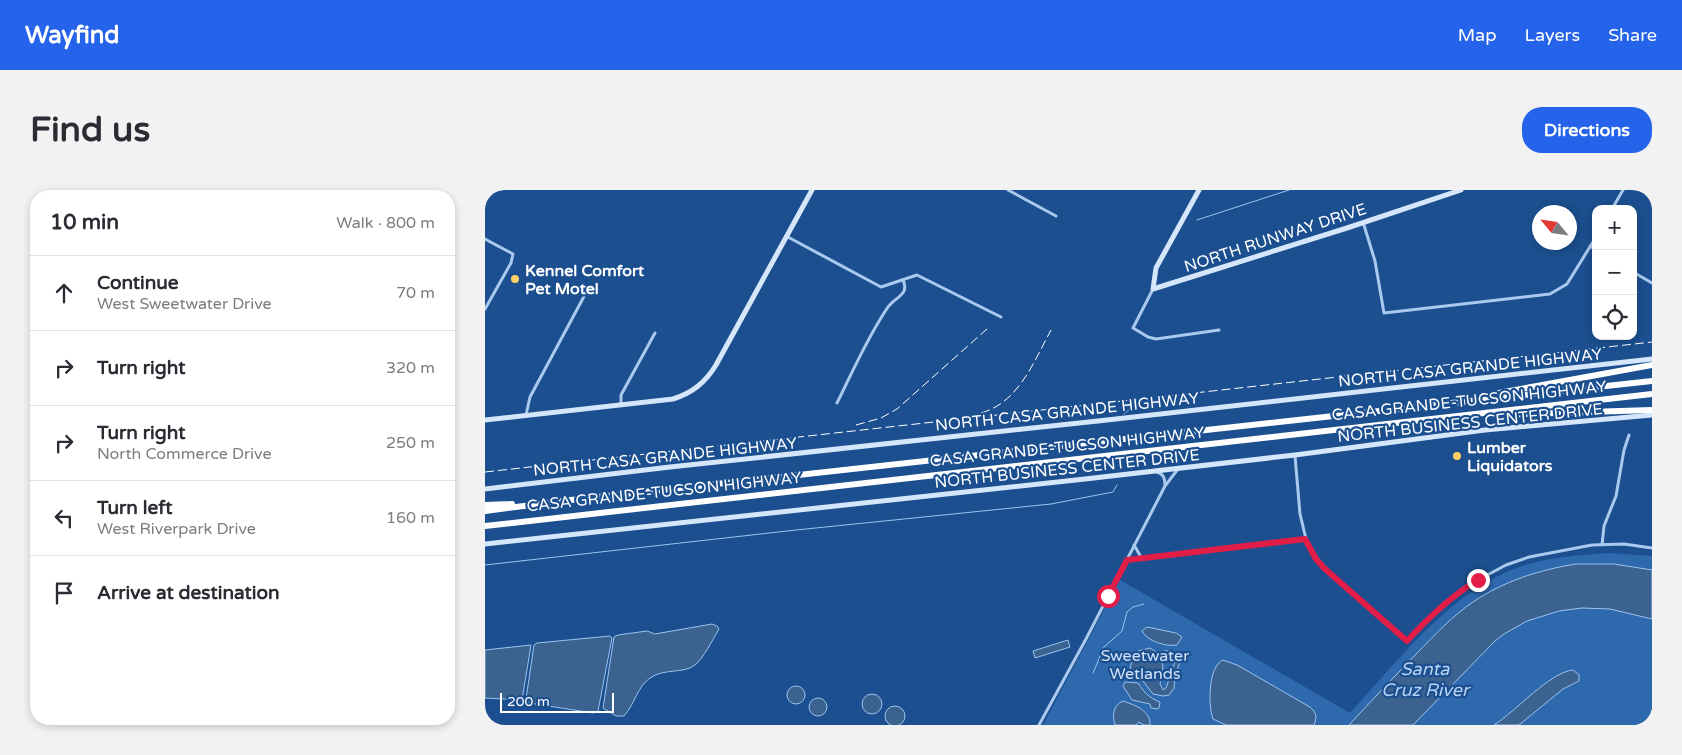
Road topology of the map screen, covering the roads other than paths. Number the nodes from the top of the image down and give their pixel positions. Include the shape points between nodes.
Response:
1 (811, 190) edge
2 (1008, 190) edge
3 (1199, 190) edge
4 (1461, 190) edge
5 (1623, 190) edge
6 (1614, 205) edge
7 (1056, 216) dead end
8 (1363, 222) junction
9 (786, 236) junction
10 (485, 239) edge
11 (1592, 243) edge
12 (1590, 246) joint
13 (1637, 274) edge
14 (903, 280) junction
15 (1652, 283) edge
16 (588, 289) dead end
17 (1153, 289) junction
18 (485, 309) edge
19 (1001, 318) dead end
20 (1219, 330) dead end
21 (655, 332) dead end
22 (1652, 359) edge
23 (1652, 365) edge
24 (1652, 381) edge
25 (1652, 394) edge
26 (1449, 402) junction
27 (837, 403) dead end
28 (621, 405) junction
29 (1652, 410) edge
30 (526, 415) junction
31 (1455, 416) junction
32 (1652, 416) edge
33 (485, 420) edge
34 (1629, 435) dead end
35 (1295, 455) junction
36 (1181, 467) junction
37 (1154, 470) junction
38 (1165, 486) junction
39 (485, 488) edge
40 (548, 503) junction
41 (485, 506) edge
42 (485, 511) edge
43 (485, 526) edge
44 (1305, 539) junction
45 (485, 544) edge
46 (1602, 544) junction
47 (1134, 545) junction
48 (1652, 548) edge
49 (1141, 557) junction
50 (1127, 560) junction
51 (1039, 725) edge

1 - 9 main road
2 - 7 street
3 - 17 main road via 1156,268
4 - 8 main road, NORTH RUNWAY DRIVE
5 - 6 street
8 - 12 street via 1375,261 1384,313 1550,294 1567,284
8 - 17 main road, NORTH RUNWAY DRIVE
9 - 14 street via 881,287
9 - 28 main road via 710,376 686,395
10 - 18 street via 513,254
11 - 12 street
13 - 15 street
14 - 19 street via 917,275
14 - 27 street via 904,291 879,322
16 - 30 street via 530,397
17 - 20 street via 1133,328 1156,339
21 - 28 street via 621,394
22 - 39 main road, NORTH CASA GRANDE HIGHWAY
23 - 26 highway
24 - 26 highway, CASA GRANDE-TUCSON HIGHWAY
25 - 31 highway, CASA GRANDE-TUCSON HIGHWAY
26 - 40 highway, CASA GRANDE-TUCSON HIGHWAY
28 - 30 main road
29 - 31 highway
30 - 33 main road
31 - 43 highway, CASA GRANDE-TUCSON HIGHWAY
32 - 35 main road, NORTH BUSINESS CENTER DRIVE via 1485,430
34 - 46 street
35 - 36 main road, NORTH BUSINESS CENTER DRIVE
35 - 44 street
36 - 37 main road, NORTH BUSINESS CENTER DRIVE
36 - 38 street
37 - 38 street via 1163,476
37 - 45 main road, NORTH BUSINESS CENTER DRIVE
38 - 47 street
40 - 41 highway
40 - 42 highway, CASA GRANDE-TUCSON HIGHWAY
44 - 46 street via 1325,569 1407,641 1465,587 1506,565 1529,557
44 - 49 street
46 - 48 street
47 - 49 street
47 - 50 street
49 - 50 street
50 - 51 street

